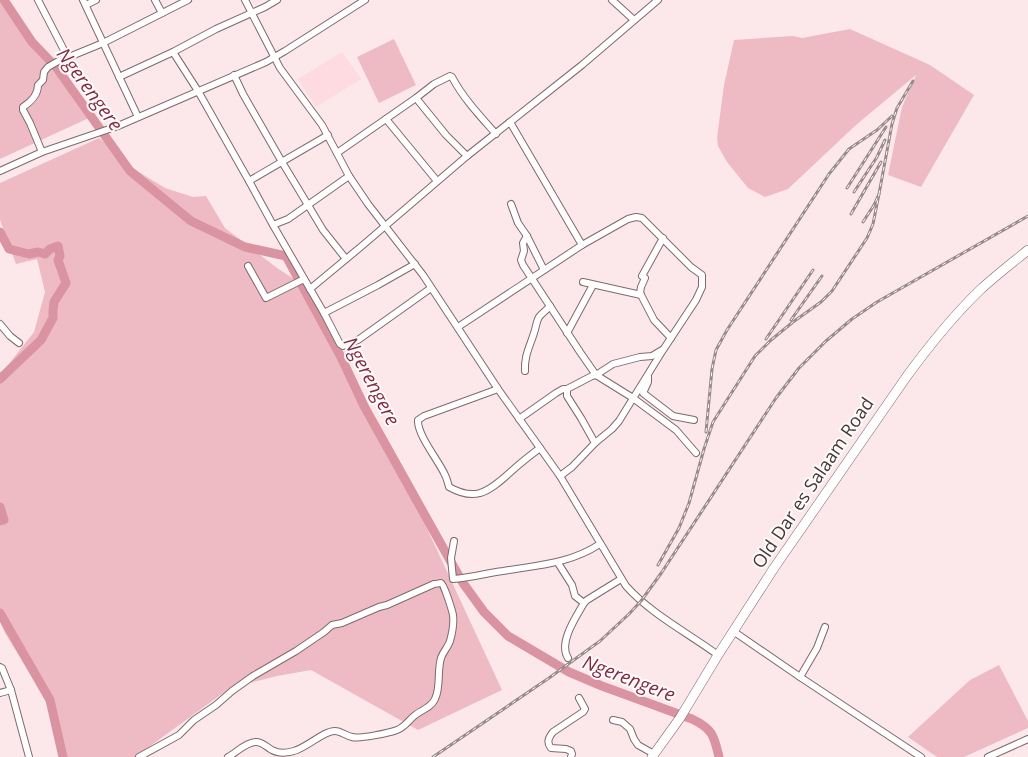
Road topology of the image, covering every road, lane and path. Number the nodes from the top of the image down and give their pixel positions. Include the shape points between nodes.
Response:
1 (38, 0) edge
2 (96, 0) edge
3 (156, 0) edge
4 (188, 0) edge
5 (245, 0) edge
6 (277, 0) edge
7 (365, 0) edge
8 (612, 0) edge
9 (658, 0) edge
10 (84, 2) edge
11 (162, 13) junction
12 (252, 14) junction
13 (634, 20) junction
14 (102, 43) junction
15 (285, 51) junction
16 (173, 52) junction
17 (67, 56) junction
18 (275, 57) junction
19 (266, 62) junction
20 (280, 68) junction
21 (234, 75) junction
22 (119, 77) junction
23 (198, 91) junction
24 (416, 98) junction
25 (138, 117) junction
26 (386, 120) junction
27 (510, 122) junction
28 (496, 134) junction
29 (328, 135) junction
30 (42, 152) junction
31 (337, 153) junction
32 (466, 156) junction
33 (282, 162) junction
34 (0, 171) edge
35 (349, 176) junction
36 (249, 181) junction
37 (437, 181) junction
38 (511, 204) dead end
39 (308, 206) junction
40 (273, 226) junction
41 (384, 226) junction
42 (527, 236) junction
43 (663, 238) junction
44 (582, 245) junction
45 (1028, 250) edge
46 (346, 259) junction
47 (415, 264) junction
48 (248, 266) dead end
49 (544, 270) junction
50 (531, 278) junction
51 (304, 279) junction
52 (583, 282) dead end
53 (593, 285) junction
54 (431, 288) junction
55 (310, 289) junction
56 (641, 295) junction
57 (550, 306) junction
58 (324, 313) junction
59 (0, 324) edge
60 (458, 327) junction
61 (567, 333) junction
62 (671, 338) junction
63 (19, 343) dead end
64 (663, 350) junction
65 (525, 371) dead end
66 (596, 375) junction
67 (498, 389) junction
68 (567, 390) junction
69 (641, 392) junction
70 (633, 398) junction
71 (672, 416) junction
72 (519, 419) junction
73 (694, 420) dead end
74 (664, 421) junction
75 (595, 443) junction
76 (540, 448) junction
77 (696, 453) dead end
78 (560, 476) junction
79 (454, 541) dead end
80 (600, 544) junction
81 (558, 563) junction
82 (453, 579) junction
83 (621, 579) junction
84 (440, 583) junction
85 (584, 603) junction
86 (825, 627) dead end
87 (733, 631) junction
88 (718, 654) junction
89 (568, 658) dead end
90 (0, 666) edge
91 (800, 678) junction
92 (11, 690) junction
93 (0, 693) edge
94 (579, 698) dead end
95 (612, 720) dead end
96 (1028, 739) edge
97 (653, 756) edge
98 (29, 757) edge
99 (139, 757) edge
100 (228, 757) edge
101 (571, 757) edge
102 (921, 757) edge
103 (988, 757) edge

1 - 17 street
2 - 10 street
3 - 11 street
4 - 11 street
5 - 12 street
6 - 12 street
7 - 15 street
8 - 13 street
9 - 13 street
10 - 14 street
11 - 14 street
12 - 16 street
12 - 18 street
13 - 27 street
14 - 17 street
14 - 22 street
15 - 18 street
15 - 20 street
16 - 22 street
16 - 23 street
17 - 30 street via 45,70 37,92 23,107
18 - 19 street
18 - 20 street
19 - 20 street
19 - 21 street
20 - 29 street
21 - 23 street
21 - 33 street
22 - 25 street
23 - 25 street
23 - 36 street
24 - 26 street
24 - 28 street via 451,76
24 - 32 street
25 - 30 street
26 - 31 street
26 - 37 street
27 - 28 street
27 - 44 street
28 - 32 street
29 - 31 street
29 - 33 street
30 - 34 street
31 - 35 street
32 - 37 street
33 - 36 street
33 - 39 street
35 - 39 street
35 - 41 street
36 - 40 street
37 - 41 street
38 - 42 street
39 - 40 street
39 - 46 street
40 - 51 street
41 - 46 street
41 - 47 street
42 - 49 street
42 - 50 street via 520,260
43 - 44 street via 642,218 633,217
43 - 56 street via 642,276 646,278
43 - 62 street via 702,275 699,295
44 - 49 street
45 - 87 main road, Old Dar es Salaam Road via 980,290 928,347
46 - 55 street
47 - 54 street
47 - 58 street
48 - 51 street via 266,298
49 - 50 street
50 - 57 street
50 - 60 street
51 - 55 street
52 - 53 street
53 - 56 street
53 - 61 street
54 - 58 street via 346,346 340,344
54 - 60 street
55 - 58 street
56 - 62 street via 654,320
57 - 61 street
57 - 65 street via 537,321 524,360
59 - 63 street
60 - 67 street
61 - 66 street
62 - 64 street
64 - 66 street via 652,356 613,364
64 - 69 street
66 - 68 street
66 - 70 street
67 - 72 street
67 - 76 street via 418,420 449,487 467,494 482,493
68 - 72 street via 555,393
68 - 75 street via 567,396
69 - 70 street
69 - 71 street
70 - 74 street
70 - 75 street via 619,421
71 - 73 street
71 - 74 street
72 - 76 street
74 - 77 street
75 - 78 street
76 - 78 street
78 - 80 street
79 - 82 street via 451,558
80 - 81 street
80 - 83 street
81 - 82 street
81 - 85 street via 576,596
82 - 84 street
83 - 85 street
83 - 88 street via 659,614
84 - 99 street via 332,625 232,691 179,735
84 - 100 street via 445,588 453,612 450,642 441,658 434,702 405,726 397,731 359,738 326,732 301,748 282,753 254,742
85 - 89 street via 565,641
86 - 91 street
87 - 88 main road, Old Dar es Salaam Road
87 - 91 street
88 - 97 main road, Old Dar es Salaam Road
90 - 92 street
91 - 102 street
92 - 93 street
92 - 98 street
94 - 101 street via 585,709 583,712 553,732 548,742 551,748 571,751
95 - 97 street via 622,722 630,729 638,745
96 - 103 street

